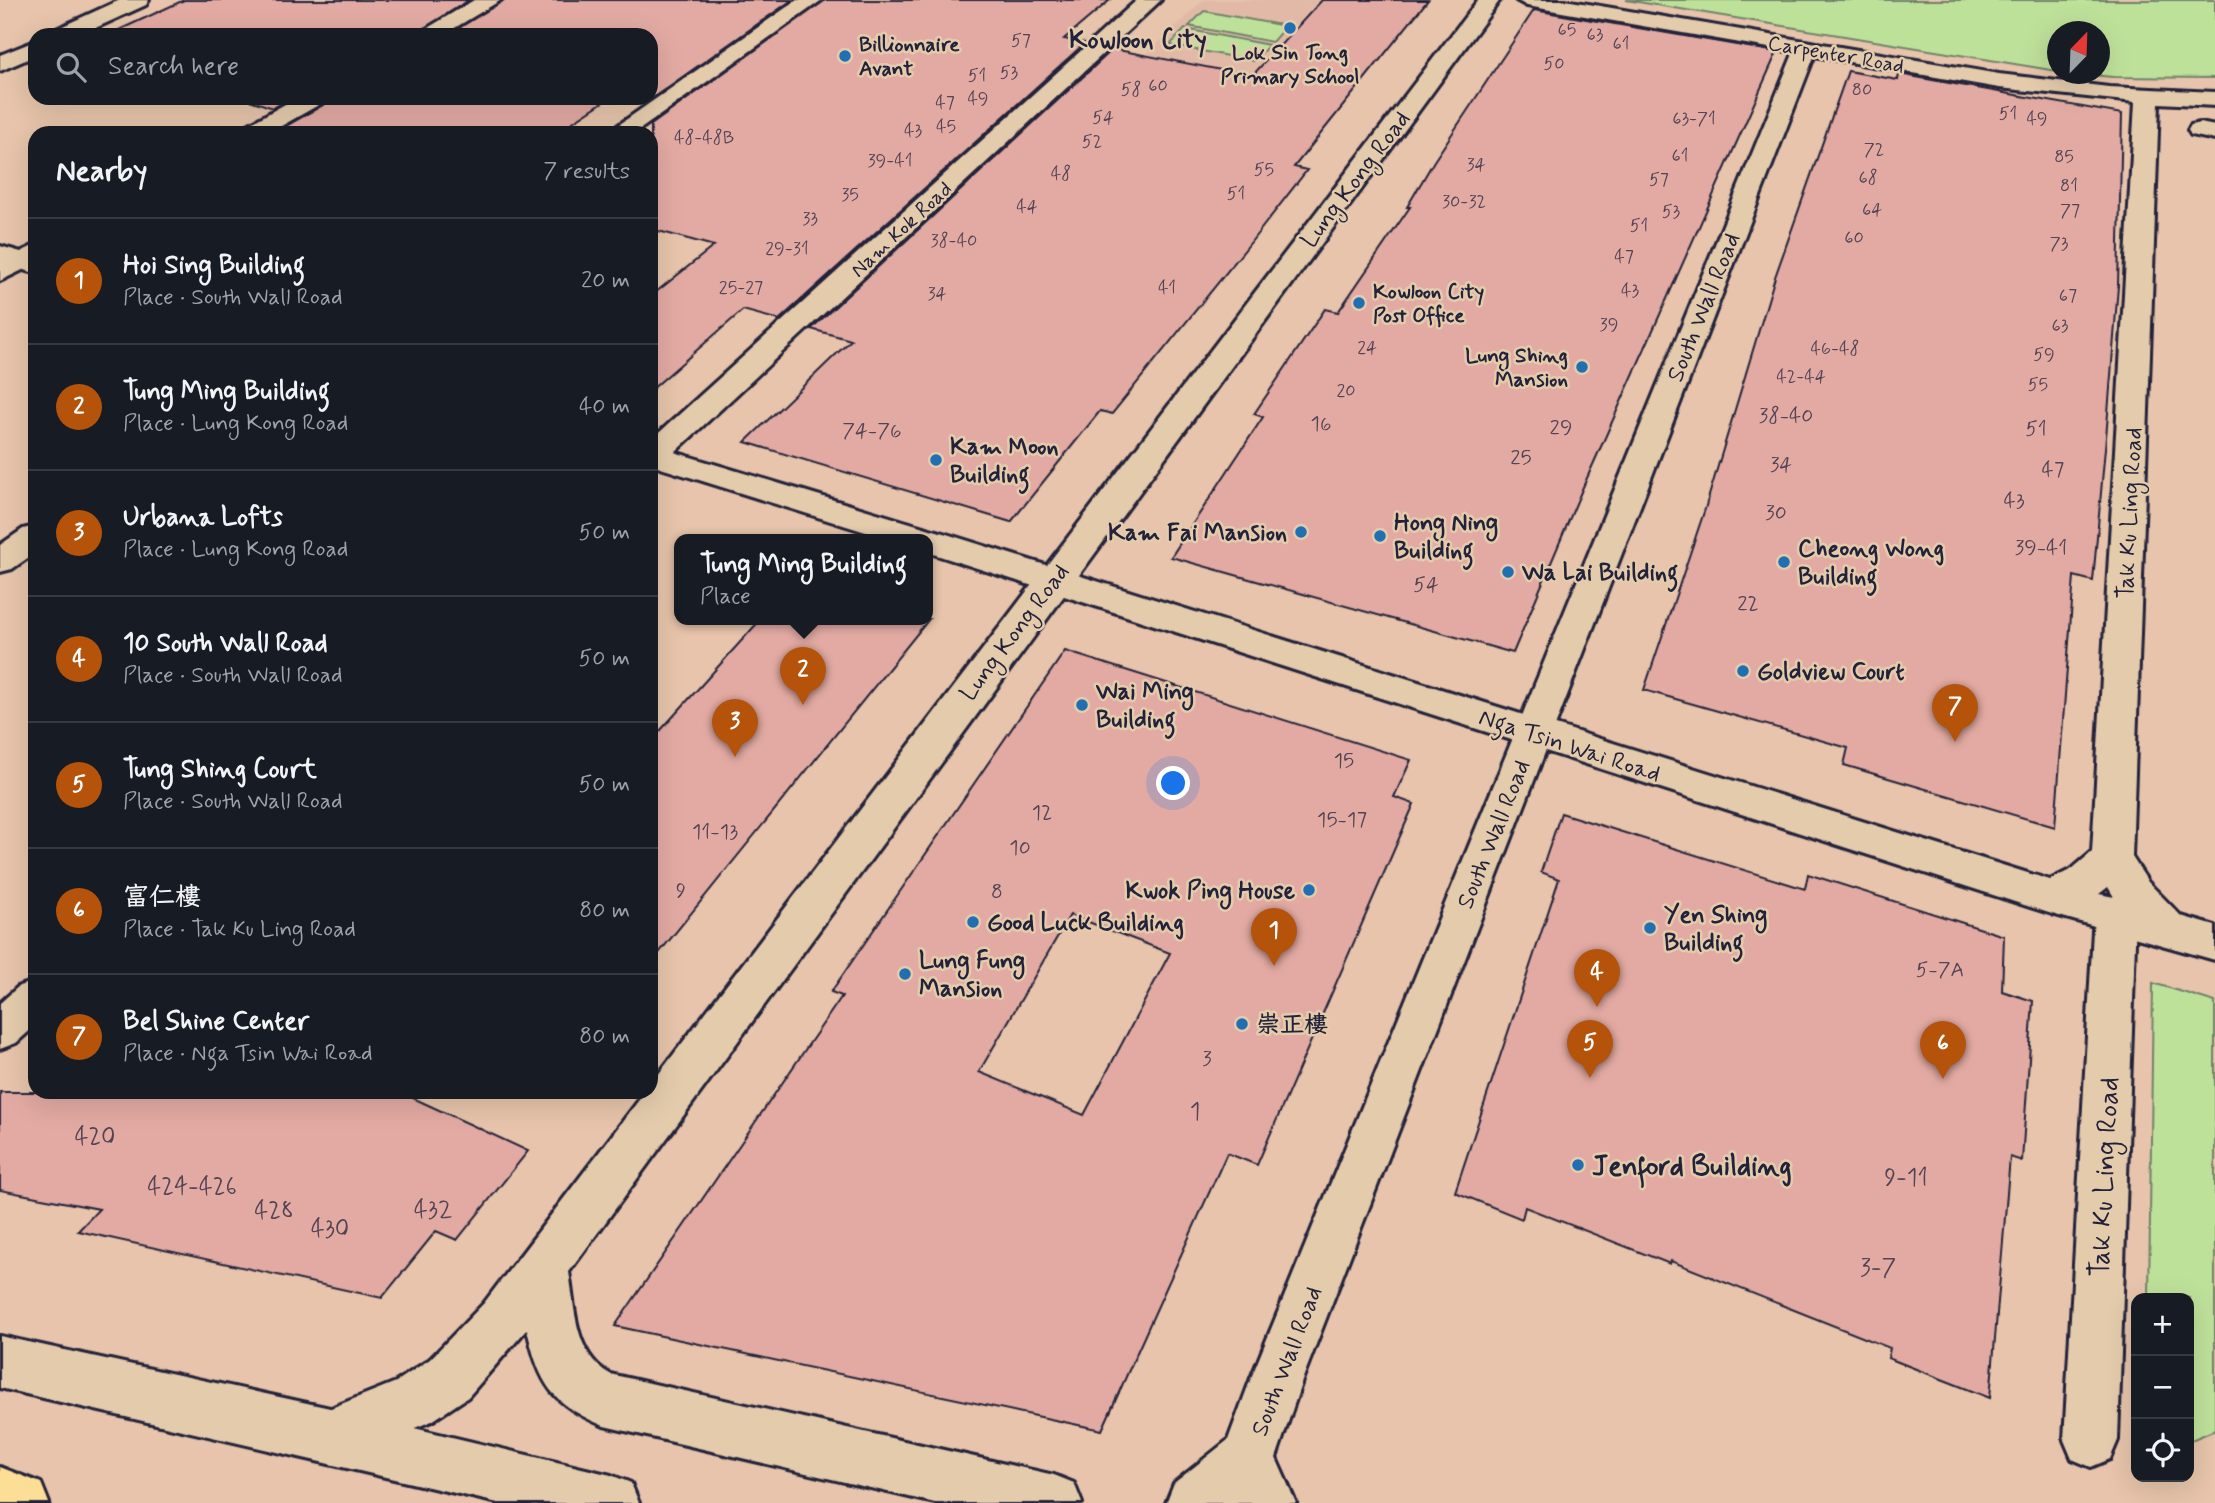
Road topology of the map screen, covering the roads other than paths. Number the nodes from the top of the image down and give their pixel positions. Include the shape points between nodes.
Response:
1 (138, 0) edge
2 (490, 0) edge
3 (811, 0) edge
4 (1150, 0) edge
5 (1489, 0) edge
6 (1527, 0) edge
7 (77, 28) edge
8 (440, 28) edge
9 (1806, 49) junction
10 (28, 51) edge
11 (0, 64) edge
12 (2146, 96) junction
13 (2215, 99) edge
14 (301, 105) edge
15 (264, 126) edge
16 (628, 126) edge
17 (658, 451) edge
18 (658, 458) edge
19 (909, 534) edge
20 (933, 541) edge
21 (28, 542) edge
22 (0, 561) edge
23 (1054, 578) junction
24 (1533, 734) junction
25 (2112, 858) junction
26 (2052, 897) junction
27 (2115, 914) junction
28 (2167, 929) junction
29 (2215, 943) edge
30 (28, 1005) edge
31 (0, 1030) edge
32 (543, 1266) junction
33 (0, 1362) edge
34 (330, 1435) junction
35 (2091, 1440) dead end
36 (1259, 1480) edge
37 (0, 1495) edge
38 (21, 1503) edge
39 (611, 1503) edge
40 (1054, 1503) edge
41 (1194, 1503) edge

1 - 7 street
2 - 8 street
3 - 16 street
4 - 17 street, Nam Kok Road
5 - 23 street, Lung Kong Road
6 - 9 street, Carpenter Road
9 - 12 street, Carpenter Road via 1999,81
9 - 24 street, South Wall Road
10 - 11 street
12 - 13 street, Carpenter Road
12 - 25 street, Tak Ku Ling Road
14 - 15 street
18 - 19 street, Nga Tsin Wai Road
20 - 23 street, Nga Tsin Wai Road
21 - 22 street
23 - 24 street, Nga Tsin Wai Road
23 - 32 street, Lung Kong Road
24 - 26 street, Nga Tsin Wai Road
24 - 36 street, South Wall Road via 1277,1378
25 - 26 street via 2087,881
25 - 28 street via 2133,894
26 - 27 street, Nga Tsin Wai Road
27 - 28 street, Nga Tsin Wai Road
27 - 35 street, Tak Ku Ling Road
28 - 29 street, Nga Tsin Wai Road
30 - 31 street
32 - 34 street, Lung Kong Road via 502,1321 449,1378 413,1402
32 - 40 street via 557,1346 567,1371 579,1386 604,1399
33 - 34 street
34 - 39 street
36 - 41 street
37 - 38 main road

